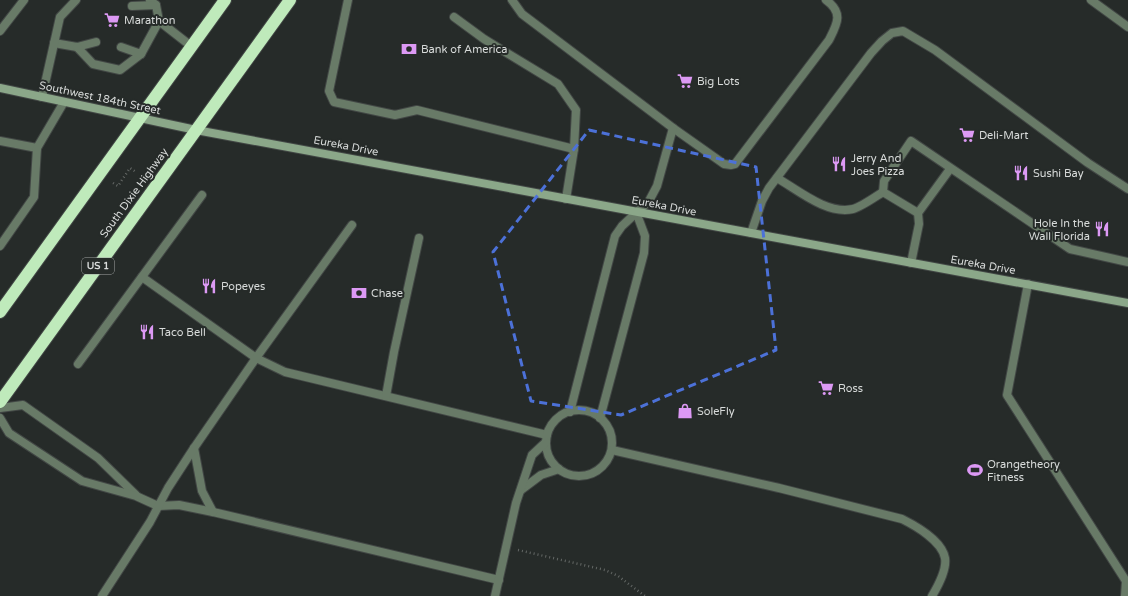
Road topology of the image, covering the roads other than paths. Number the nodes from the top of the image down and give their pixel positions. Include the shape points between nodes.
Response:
1 (24, 0) edge
2 (76, 0) edge
3 (225, 0) edge
4 (290, 0) edge
5 (348, 0) edge
6 (512, 0) edge
7 (826, 0) edge
8 (1091, 0) edge
9 (153, 3) edge
10 (132, 6) dead end
11 (454, 17) dead end
12 (159, 21) junction
13 (1128, 27) edge
14 (0, 31) edge
15 (96, 42) dead end
16 (54, 43) junction
17 (191, 46) junction
18 (77, 47) junction
19 (121, 47) dead end
20 (142, 54) junction
21 (0, 88) edge
22 (42, 97) junction
23 (64, 102) junction
24 (139, 118) junction
25 (672, 128) junction
26 (196, 130) junction
27 (0, 141) edge
28 (37, 148) junction
29 (574, 149) junction
30 (950, 169) junction
31 (777, 178) junction
32 (1128, 189) edge
33 (883, 192) junction
34 (202, 195) dead end
35 (566, 199) junction
36 (636, 212) junction
37 (918, 213) junction
38 (352, 225) dead end
39 (751, 233) junction
40 (419, 238) dead end
41 (0, 246) edge
42 (1128, 262) edge
43 (911, 263) junction
44 (142, 277) junction
45 (1028, 284) junction
46 (1128, 303) edge
47 (2, 306) edge
48 (256, 358) junction
49 (78, 364) dead end
50 (386, 396) junction
51 (0, 402) edge
52 (0, 408) edge
53 (570, 412) junction
54 (0, 418) edge
55 (600, 418) junction
56 (547, 439) junction
57 (194, 448) junction
58 (612, 450) junction
59 (559, 469) junction
60 (521, 490) junction
61 (136, 496) junction
62 (158, 506) junction
63 (213, 512) junction
64 (499, 580) junction
65 (102, 596) edge
66 (495, 596) edge
67 (932, 596) edge
68 (1126, 596) edge

1 - 14 street
2 - 16 street via 60,17
3 - 17 highway
4 - 26 highway, South Dixie Highway / US 1
5 - 29 street via 329,91 334,102 395,115 417,110
6 - 25 street via 522,14
7 - 25 street via 838,14 829,40 733,165 724,164
8 - 13 street
9 - 10 street
9 - 12 street
11 - 29 street via 484,39 558,84 576,110
12 - 17 street
12 - 20 street
15 - 18 street
16 - 18 street
16 - 22 street
17 - 24 highway
18 - 20 street via 93,64 120,70
19 - 20 street
21 - 22 main road, Southwest 184th Street
22 - 23 main road, Southwest 184th Street
23 - 24 main road, Southwest 184th Street
23 - 28 street
24 - 26 main road, Southwest 184th Street
24 - 47 highway
25 - 36 street via 657,186 649,201
26 - 35 main road, Eureka Drive
26 - 51 highway, South Dixie Highway / US 1
27 - 28 street
28 - 41 street via 34,197
29 - 35 street
30 - 33 street via 911,141 884,181
30 - 37 street
30 - 42 street via 1070,249
31 - 32 street via 871,53 892,33 903,31 935,50 1088,163
31 - 33 street via 822,205 838,209 853,209
31 - 39 street via 762,201
33 - 37 street
34 - 44 street
35 - 36 main road, Eureka Drive
36 - 39 main road, Eureka Drive
36 - 53 street via 615,236
36 - 55 street via 645,236 644,253
37 - 43 street via 919,224
38 - 48 street
39 - 43 main road, Eureka Drive
40 - 50 street
43 - 45 main road, Eureka Drive
44 - 48 street
44 - 49 street
45 - 46 main road, Eureka Drive
45 - 68 street via 1008,395 1126,581
48 - 50 street via 285,372
48 - 57 street
50 - 56 street
52 - 61 street via 23,405 98,458
53 - 55 street via 586,411
53 - 56 street via 555,421 550,427
54 - 61 street via 9,433 82,481
55 - 58 street via 611,432
56 - 59 street via 548,452
56 - 60 street via 532,455
57 - 62 street
57 - 63 street via 202,491
58 - 59 street via 606,462 594,473 576,476
58 - 67 street via 902,519 927,534 938,544 945,558 940,582
59 - 60 street via 541,476
60 - 64 street
61 - 62 street
62 - 63 street via 179,505
62 - 65 street
63 - 64 street
64 - 66 street

